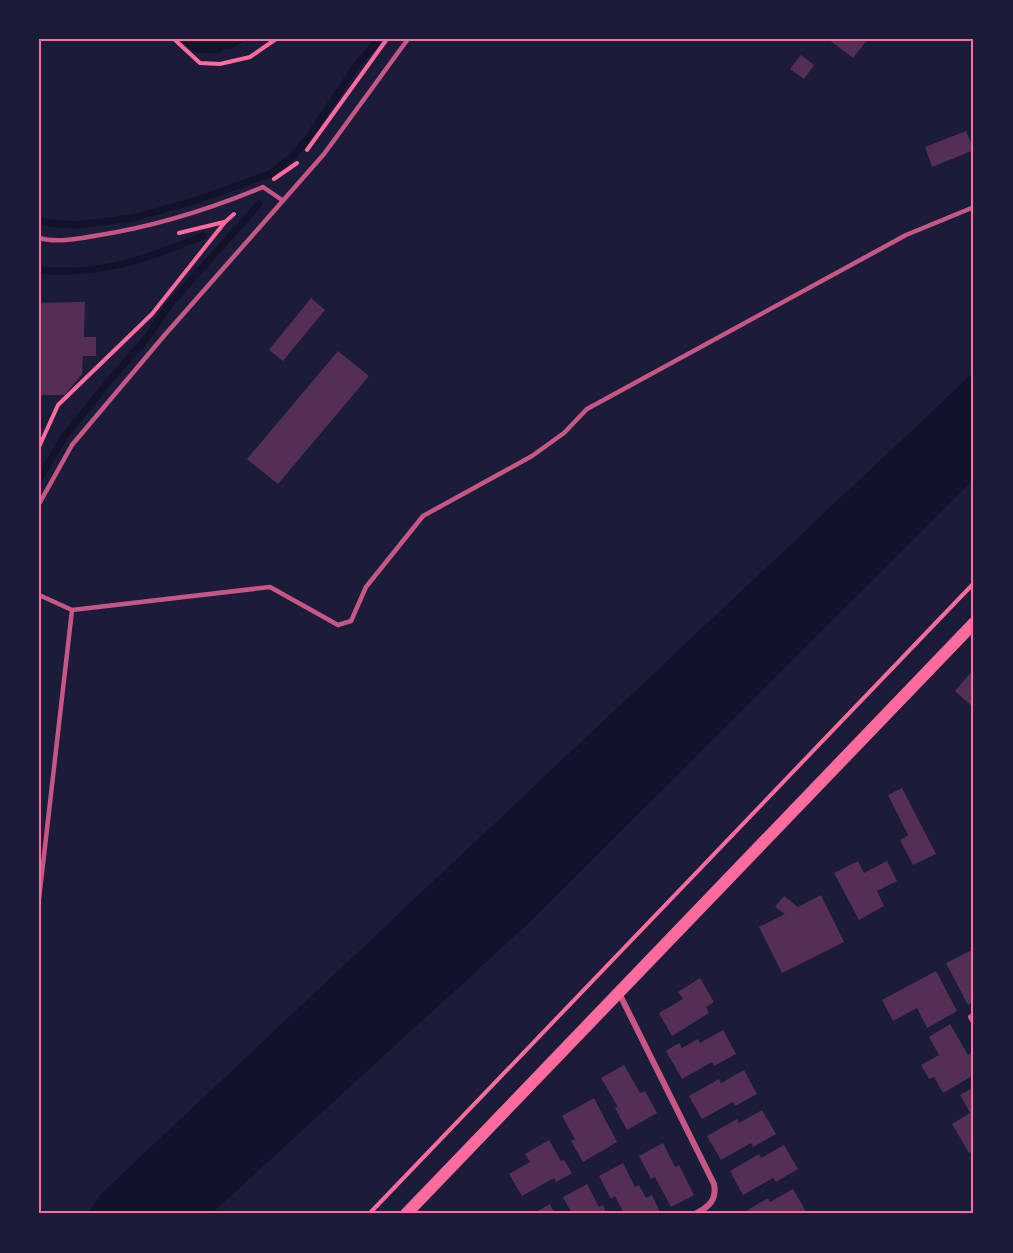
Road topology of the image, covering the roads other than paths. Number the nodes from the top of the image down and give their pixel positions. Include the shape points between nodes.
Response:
1 (408, 39) edge
2 (282, 200) junction
3 (974, 207) edge
4 (39, 238) edge
5 (39, 504) edge
6 (39, 594) edge
7 (72, 610) junction
8 (974, 623) edge
9 (39, 899) edge
10 (619, 993) junction
11 (406, 1214) edge
12 (695, 1214) edge

1 - 2 lane via 324,154
2 - 4 lane via 263,187 215,207 133,230 85,238
2 - 5 lane via 72,445
3 - 7 lane via 906,235 587,409 564,433 532,456 423,516 366,587 351,621 338,626 270,587
6 - 7 lane
7 - 9 lane
8 - 10 main road
10 - 11 main road
10 - 12 street via 714,1184 711,1203

